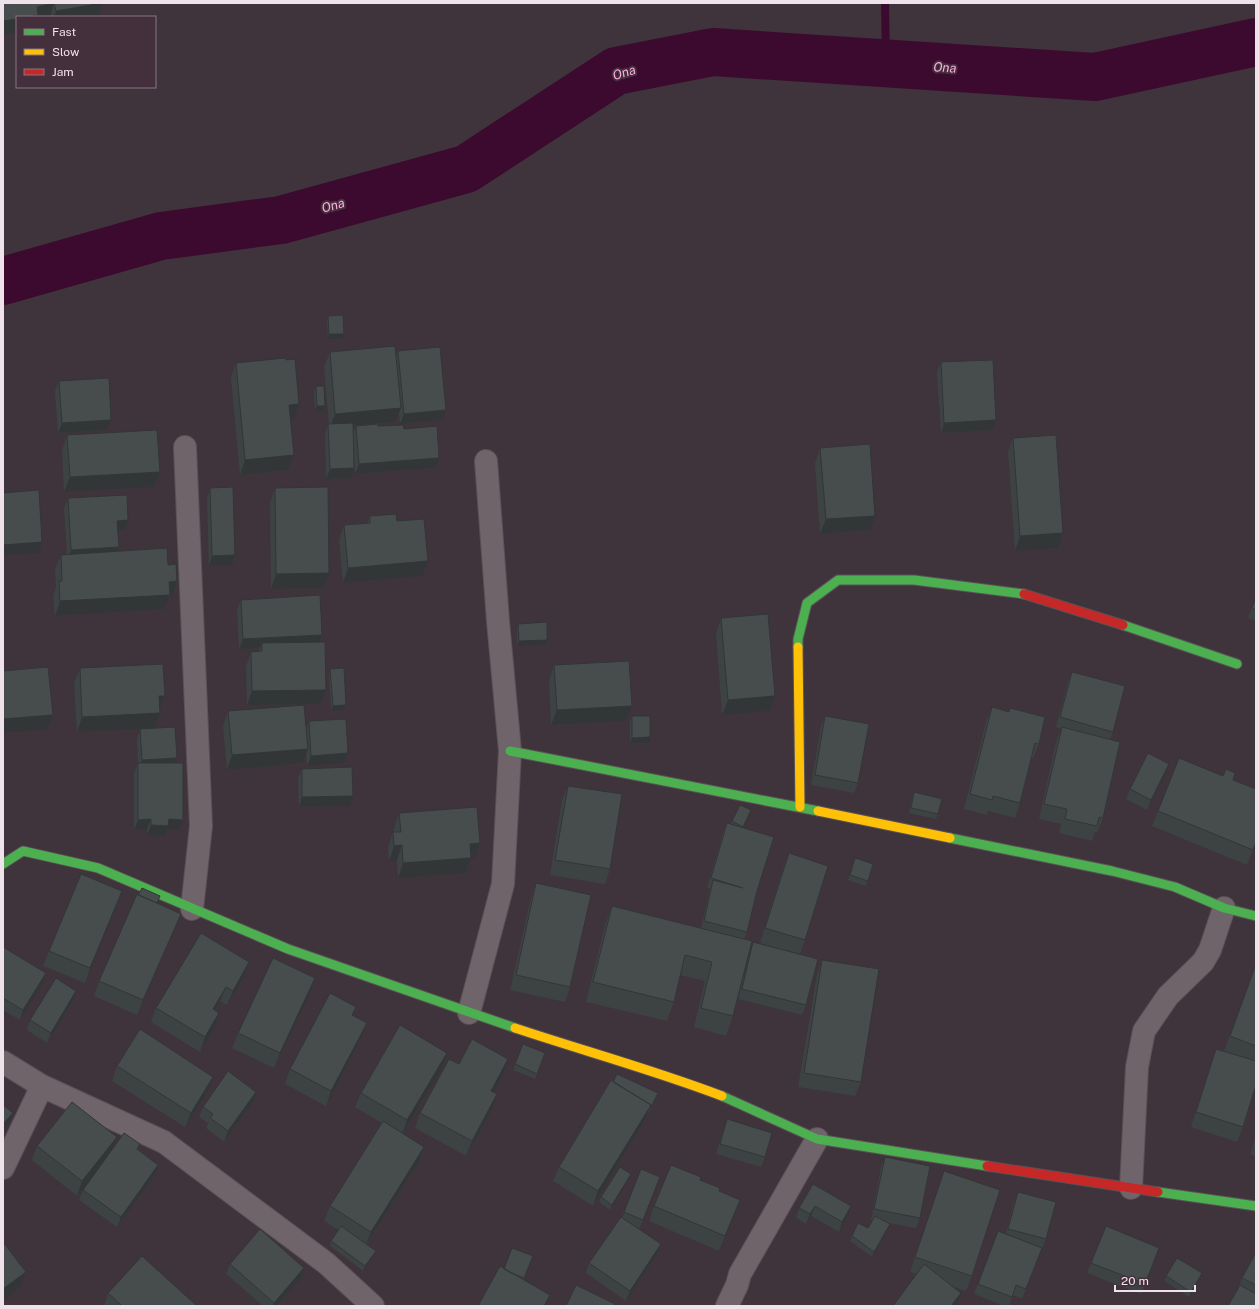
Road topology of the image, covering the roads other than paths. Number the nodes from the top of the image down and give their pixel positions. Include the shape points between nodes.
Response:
1 (185, 447) dead end
2 (486, 461) dead end
3 (1237, 664) dead end
4 (510, 751) junction
5 (800, 806) junction
6 (3, 864) edge
7 (1224, 908) junction
8 (192, 909) junction
9 (1256, 916) edge
10 (469, 1013) junction
11 (3, 1062) edge
12 (42, 1086) junction
13 (817, 1139) junction
14 (3, 1168) edge
15 (1131, 1188) junction
16 (1256, 1206) edge
17 (373, 1306) edge
18 (727, 1306) edge

1 - 8 street via 201,826
2 - 4 street
3 - 5 street via 1019,592 914,580 838,580 807,603 798,639
4 - 5 street
4 - 10 street via 504,884
5 - 7 street via 1112,871 1175,887
6 - 8 street via 23,851 98,868
7 - 9 street
7 - 15 street via 1210,950 1203,962 1168,996 1144,1031 1137,1067
8 - 10 street via 288,950
10 - 13 street via 673,1077 724,1096
11 - 12 street
12 - 14 street
12 - 17 street via 164,1142 326,1263
13 - 15 street
13 - 18 street via 740,1274
15 - 16 street

